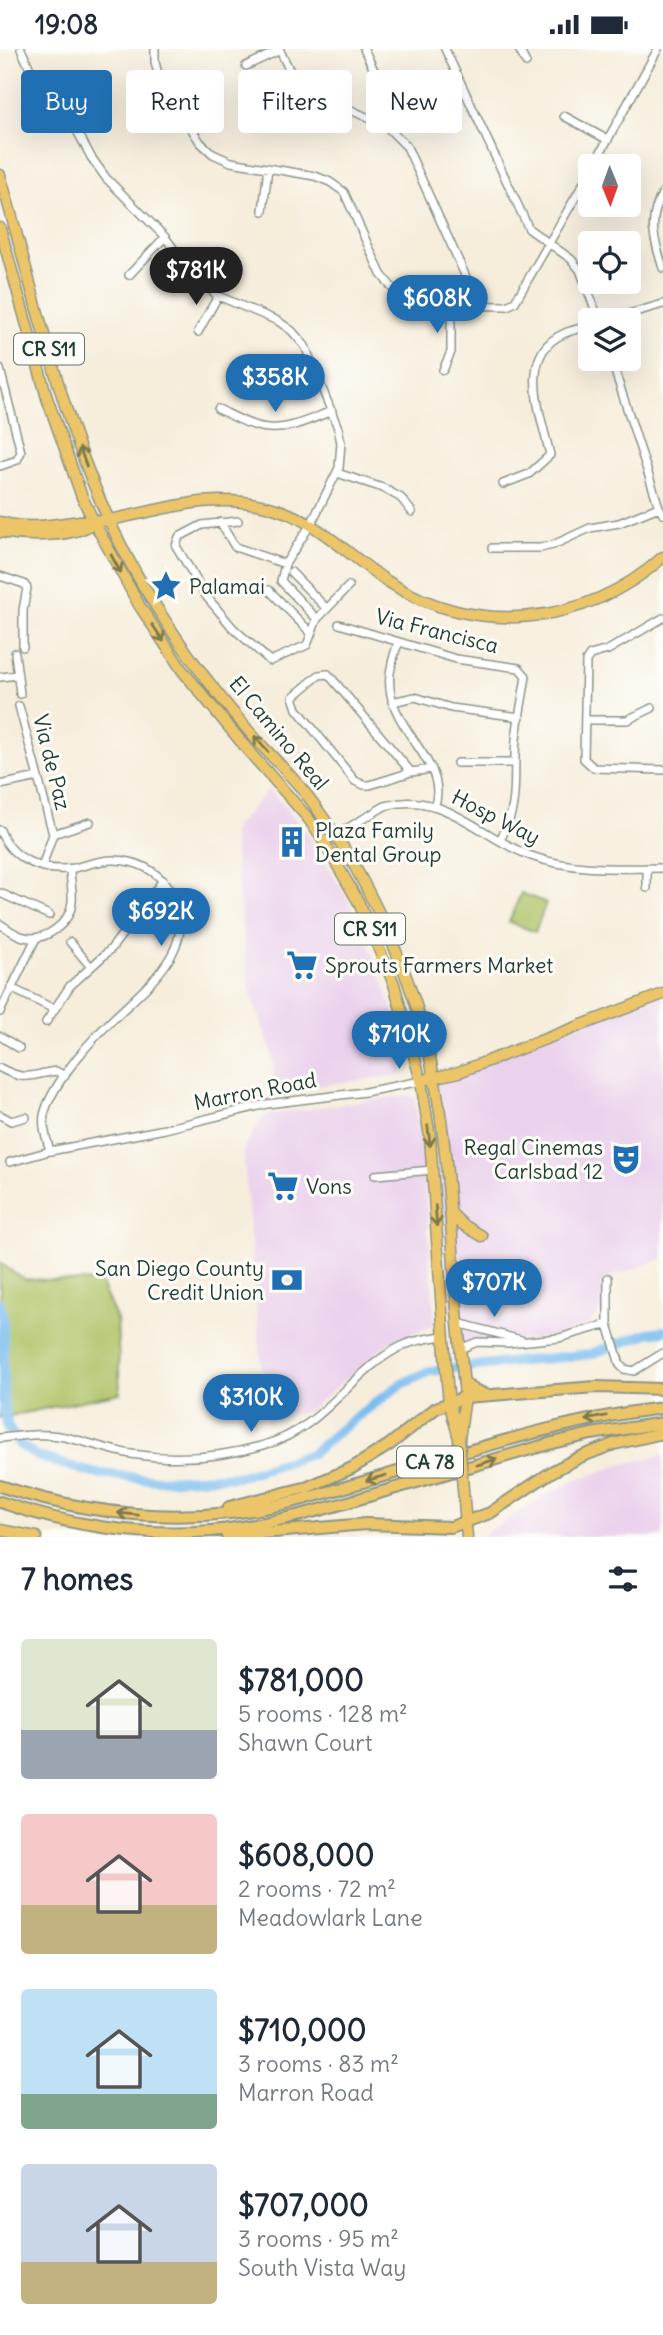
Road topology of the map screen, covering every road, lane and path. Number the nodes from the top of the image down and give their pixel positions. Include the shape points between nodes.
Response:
1 (21, 49) edge
2 (155, 49) edge
3 (364, 49) edge
4 (445, 49) edge
5 (519, 49) edge
6 (658, 49) edge
7 (279, 50) edge
8 (526, 63) dead end
9 (246, 66) dead end
10 (374, 70) edge
11 (564, 116) dead end
12 (366, 117) edge
13 (395, 133) edge
14 (608, 140) junction
15 (600, 154) edge
16 (268, 168) junction
17 (0, 174) edge
18 (663, 192) edge
19 (578, 193) edge
20 (263, 211) dead end
21 (0, 228) edge
22 (165, 237) junction
23 (549, 245) junction
24 (663, 268) edge
25 (129, 275) dead end
26 (218, 296) junction
27 (663, 304) edge
28 (451, 305) junction
29 (479, 306) junction
30 (594, 308) edge
31 (641, 310) edge
32 (578, 330) edge
33 (198, 332) dead end
34 (0, 369) edge
35 (443, 370) dead end
36 (615, 371) edge
37 (218, 409) dead end
38 (332, 411) junction
39 (0, 466) edge
40 (337, 473) junction
41 (503, 484) dead end
42 (661, 511) edge
43 (412, 512) dead end
44 (108, 520) junction
45 (238, 521) dead end
46 (0, 522) edge
47 (93, 522) junction
48 (220, 522) junction
49 (312, 524) junction
50 (0, 531) edge
51 (492, 548) dead end
52 (663, 557) edge
53 (285, 564) junction
54 (291, 572) dead end
55 (0, 576) edge
56 (349, 586) dead end
57 (269, 590) dead end
58 (327, 609) junction
59 (663, 618) edge
60 (317, 619) junction
61 (339, 624) dead end
62 (312, 633) junction
63 (399, 643) junction
64 (23, 647) dead end
65 (15, 653) dead end
66 (18, 675) junction
67 (0, 677) edge
68 (20, 694) dead end
69 (391, 702) junction
70 (19, 706) dead end
71 (652, 708) dead end
72 (520, 717) junction
73 (586, 720) junction
74 (457, 763) dead end
75 (515, 764) junction
76 (432, 769) junction
77 (663, 770) edge
78 (411, 772) junction
79 (38, 777) junction
80 (0, 785) edge
81 (435, 805) junction
82 (90, 823) dead end
83 (0, 830) edge
84 (53, 834) junction
85 (336, 834) junction
86 (500, 840) junction
87 (324, 842) junction
88 (2, 843) edge
89 (42, 867) junction
90 (647, 868) junction
91 (663, 868) edge
92 (70, 869) junction
93 (163, 880) junction
94 (647, 888) dead end
95 (0, 893) edge
96 (49, 915) dead end
97 (0, 924) edge
98 (36, 938) junction
99 (70, 942) dead end
100 (91, 967) junction
101 (11, 988) junction
102 (663, 995) edge
103 (54, 1010) junction
104 (0, 1012) edge
105 (46, 1022) dead end
106 (0, 1036) edge
107 (19, 1048) dead end
108 (0, 1068) edge
109 (65, 1076) junction
110 (434, 1078) junction
111 (421, 1081) junction
112 (0, 1115) edge
113 (26, 1117) dead end
114 (50, 1151) junction
115 (9, 1162) dead end
116 (433, 1170) junction
117 (375, 1175) dead end
118 (450, 1212) junction
119 (482, 1236) dead end
120 (608, 1278) dead end
121 (458, 1323) junction
122 (608, 1324) junction
123 (443, 1336) junction
124 (521, 1341) junction
125 (663, 1353) edge
126 (461, 1354) junction
127 (464, 1382) junction
128 (663, 1389) edge
129 (486, 1395) junction
130 (465, 1397) junction
131 (449, 1402) junction
132 (663, 1408) edge
133 (663, 1423) edge
134 (663, 1433) edge
135 (0, 1438) edge
136 (459, 1439) junction
137 (0, 1486) edge
138 (0, 1502) edge
139 (197, 1516) junction
140 (465, 1524) junction
141 (0, 1530) edge
142 (207, 1531) junction
143 (36, 1537) edge
144 (467, 1537) edge

1 - 22 street via 34,78 67,112 106,178
2 - 16 street via 159,78 200,142 231,162
3 - 10 street
4 - 23 street via 529,229
5 - 8 street
6 - 14 street
7 - 9 street
7 - 12 street via 305,89
11 - 14 street
13 - 29 street via 407,147
14 - 15 street
16 - 20 street
16 - 28 street via 315,176 344,192 381,274 393,289 416,303
44 -> 17 main road, El Camino Real / CR S11 via 66,407
18 - 24 street via 653,223
19 - 23 street
21 - 47 main road, El Camino Real / CR S11 via 47,398
22 - 25 street
22 - 26 street via 193,275
23 - 29 street via 520,297 511,304
23 - 30 street via 580,270
26 - 33 street
26 - 38 street via 292,331 305,346
27 - 31 street
28 - 29 street
28 - 35 street via 450,352
32 - 41 street via 556,338 538,361 535,384 550,455 529,474
34 - 39 street via 21,452 17,460
36 - 42 street
37 - 38 street via 268,428
38 - 40 street via 341,443
40 - 43 street via 383,488 401,498
40 - 49 street
42 - 51 street via 590,528 540,548
44 - 47 main road
44 - 49 main road via 223,499 268,506
85 -> 44 main road, El Camino Real / CR S11 via 193,661 156,607
45 - 48 street
46 - 47 main road via 35,528
47 - 50 main road via 88,527 44,535
47 -> 87 main road, El Camino Real / CR S11 via 182,670
48 - 53 street via 235,547
48 - 62 street via 179,537 176,546 206,596 270,661 307,645
49 - 52 main road via 402,590 440,607 485,617 540,616 587,604 632,582
49 - 53 street
53 - 60 street via 281,581
54 - 58 street
55 - 64 street via 27,588
56 - 58 street
57 - 62 street
58 - 60 street
59 - 73 street via 608,650 590,655 586,661
60 - 62 street
61 - 63 street, Via Francisca
63 - 69 street via 389,673
63 - 72 street, Via Francisca via 456,659 519,668 526,676
65 - 66 street
66 - 67 street
66 - 68 street
69 - 72 street via 415,697 451,708
69 - 76 street
70 - 79 street, Via de Paz
71 - 73 street via 627,720
72 - 75 street
73 - 77 street via 584,759 594,768
74 - 75 street
75 - 86 street via 516,795
76 - 78 street
76 - 81 street via 437,780
78 - 78 street via 328,674 319,675 293,697 297,709 355,781 370,785
79 - 80 street
79 - 84 street, Via de Paz
81 - 85 street, Hosp Way via 408,801 385,806
81 - 86 street, Hosp Way
82 - 84 street
83 - 88 street
84 - 89 street, Via de Paz
85 - 87 street, Hosp Way
85 - 110 main road, El Camino Real / CR S11 via 370,895 407,979
86 - 90 street, Hosp Way via 548,861
87 - 111 main road, El Camino Real / CR S11 via 358,901 394,984
88 - 89 street
89 - 92 street
90 - 91 street, Hosp Way
90 - 94 street
92 - 93 street via 113,859 145,867
92 - 98 street via 72,903 66,918 51,933
93 - 100 street via 111,949
93 - 109 street via 179,912 180,934 174,953
95 - 96 street
97 - 98 street via 16,934
98 - 101 street
99 - 100 street
100 - 103 street via 70,986
101 - 103 street
101 - 104 street
102 - 110 main road, Marron Road
103 - 105 street
106 - 107 street
108 - 109 street via 31,1078 56,1071
109 - 114 street via 44,1114
110 - 111 main road, Marron Road
110 - 118 main road, El Camino Real / CR S11
111 - 114 street, Marron Road via 267,1104
111 -> 116 main road, El Camino Real / CR S11
112 - 113 street via 10,1121
114 - 115 street, Marron Road
116 - 117 street
116 -> 123 main road, El Camino Real / CR S11
118 - 119 main road
118 - 121 main road, El Camino Real / CR S11
120 - 122 street
121 - 124 street
121 - 126 main road, El Camino Real / CR S11
122 - 124 street via 559,1338
122 - 125 street via 624,1369 634,1371
123 - 131 main road, El Camino Real / CR S11
123 - 135 street via 400,1347 308,1424 251,1448 194,1457 146,1456 60,1436
124 - 126 street via 477,1342
126 - 127 main road, El Camino Real / CR S11
127 - 129 highway
127 - 130 main road, El Camino Real / CR S11
128 - 129 highway via 596,1387
129 - 130 highway
130 - 131 highway
130 - 136 main road, El Camino Real / CR S11
131 - 136 main road, El Camino Real / CR S11
131 - 139 highway via 370,1459 331,1478
132 -> 139 highway, CA 78 via 536,1431 295,1501
142 -> 133 highway, CA 78 via 278,1521 552,1443
134 - 140 highway via 580,1457
136 - 140 main road, CR S11, bridge
139 -> 137 highway, CA 78 via 111,1512
138 - 142 highway, CA 78 via 57,1519 108,1527
140 - 142 highway via 366,1524 227,1536
140 - 144 main road
141 - 143 main road

